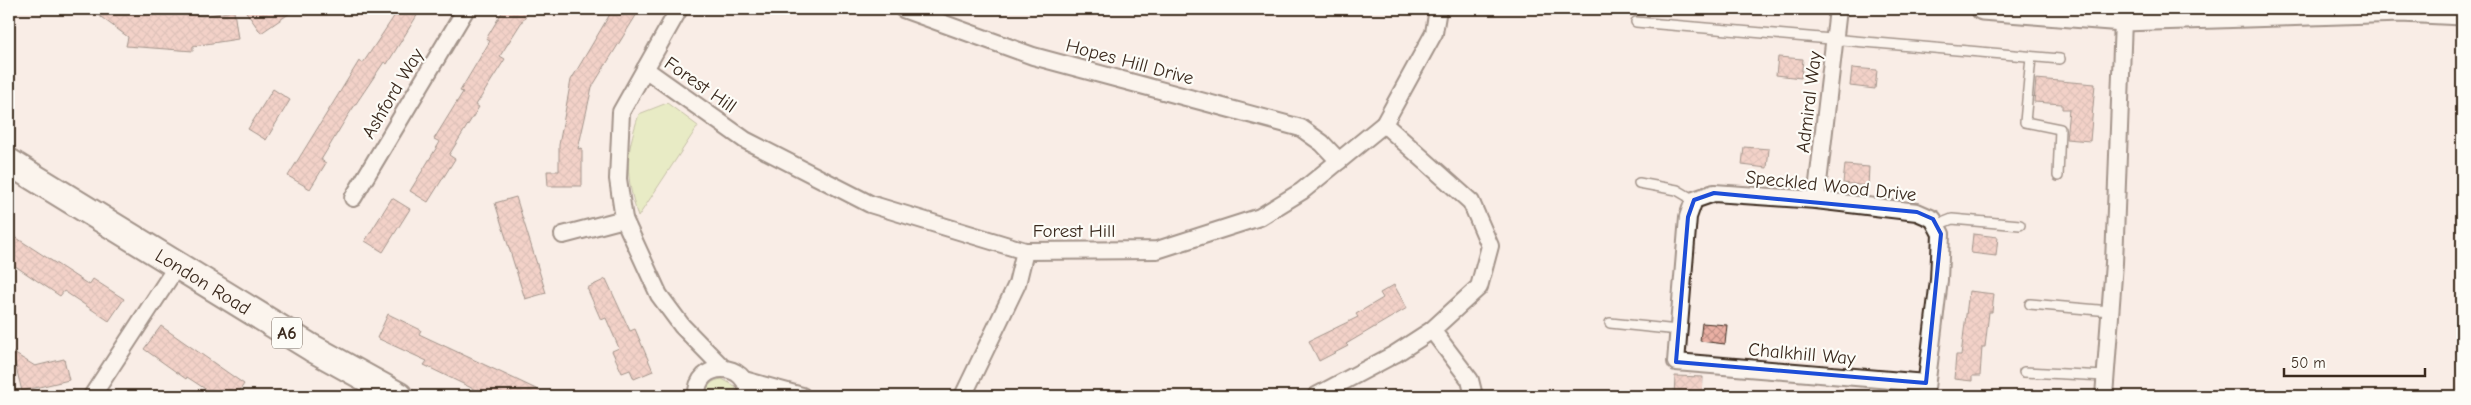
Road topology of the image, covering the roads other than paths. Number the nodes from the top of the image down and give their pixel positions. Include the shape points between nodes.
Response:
1 (466, 9) edge
2 (679, 9) edge
3 (903, 9) edge
4 (1438, 9) edge
5 (1838, 9) edge
6 (1982, 9) edge
7 (2462, 14) edge
8 (2124, 20) junction
9 (1636, 22) dead end
10 (1835, 39) junction
11 (2031, 56) junction
12 (2060, 59) dead end
13 (645, 69) junction
14 (1384, 124) junction
15 (1339, 161) junction
16 (9, 162) edge
17 (2058, 176) dead end
18 (1639, 183) dead end
19 (353, 198) dead end
20 (1694, 200) junction
21 (1816, 200) junction
22 (624, 219) junction
23 (1937, 225) junction
24 (2020, 225) dead end
25 (563, 235) dead end
26 (1025, 250) junction
27 (177, 266) junction
28 (2030, 304) dead end
29 (2110, 311) junction
30 (1610, 323) dead end
31 (1432, 330) junction
32 (1678, 330) junction
33 (722, 368) junction
34 (2024, 372) dead end
35 (2105, 376) junction
36 (744, 380) junction
37 (1925, 390) edge
38 (92, 396) edge
39 (399, 396) edge
40 (697, 396) edge
41 (748, 396) edge
42 (802, 396) edge
43 (963, 396) edge
44 (1316, 396) edge
45 (1474, 396) edge
46 (2104, 396) edge

1 - 19 street, Ashford Way
2 - 13 street
3 - 15 street, Hopes Hill Drive via 1033,56 1301,128
4 - 14 street, Forest Hill via 1434,32
5 - 10 street, Admiral Way
6 - 8 street
7 - 8 street via 2401,11
8 - 29 street
9 - 10 lane, Admiral Way
10 - 11 lane, Admiral Way
10 - 21 street, Admiral Way
11 - 12 lane, Admiral Way
11 - 17 lane via 2025,122 2060,129
13 - 22 street via 620,112 618,179
13 - 26 street, Forest Hill via 745,140 870,204
14 - 15 street, Forest Hill
14 - 31 street via 1472,202 1490,246 1479,287
15 - 26 street, Forest Hill via 1302,191 1260,217 1157,250
16 - 27 main road, London Road / A6
18 - 20 lane via 1677,190
20 - 21 street, Speckled Wood Drive via 1714,193
20 - 32 street via 1688,217
21 - 23 street, Speckled Wood Drive via 1917,212 1933,219
22 - 25 street
22 - 33 street via 659,295 682,326
23 - 24 lane via 1952,219
23 - 37 street via 1941,234 1939,280
26 - 43 street via 1017,284
27 - 38 street
27 - 39 main road, London Road / A6 via 312,348
28 - 29 lane
29 - 35 street
30 - 32 lane
31 - 44 street via 1395,354
31 - 45 street via 1470,380
32 - 37 street, Chalkhill Way via 1676,362
33 - 36 street via 731,369
33 - 40 street via 708,372 699,384
34 - 35 lane
35 - 46 street
36 - 41 street
36 - 42 street

